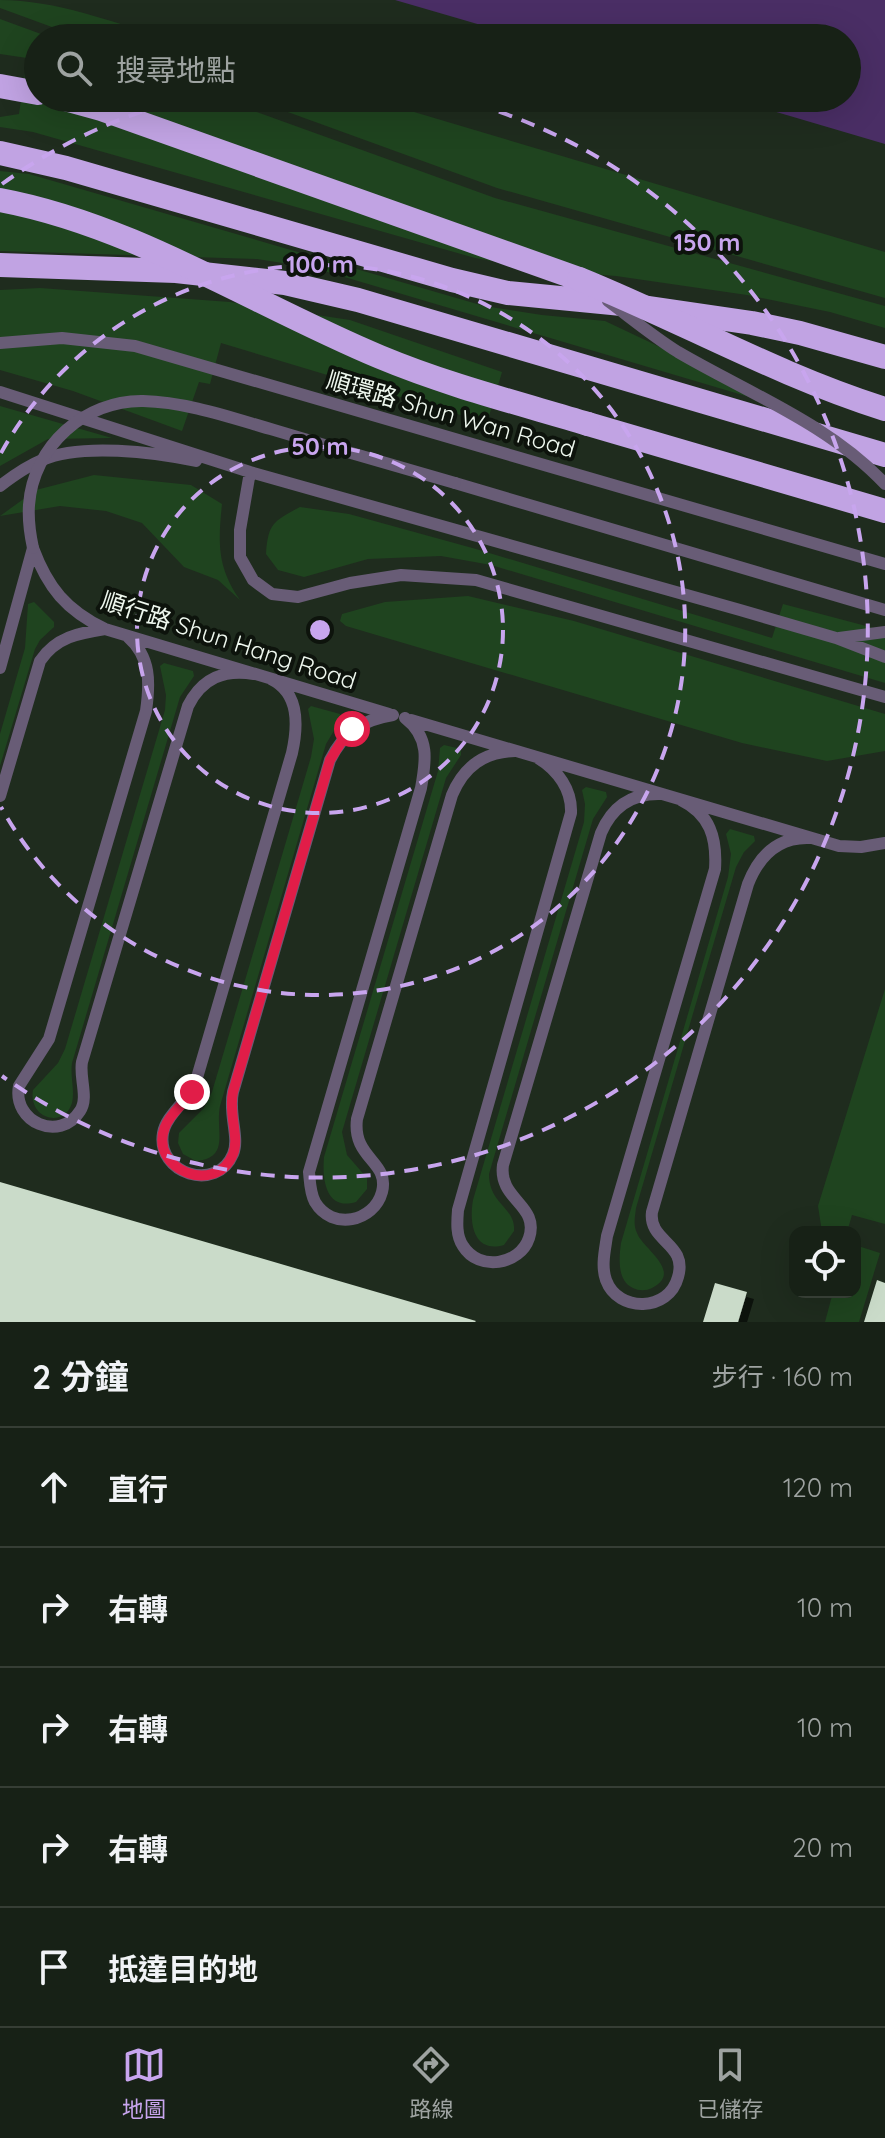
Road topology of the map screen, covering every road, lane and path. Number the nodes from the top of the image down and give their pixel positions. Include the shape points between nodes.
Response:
1 (0, 86) edge
2 (24, 90) edge
3 (109, 112) edge
4 (0, 153) edge
5 (0, 200) edge
6 (0, 265) edge
7 (579, 279) junction
8 (0, 343) edge
9 (885, 357) edge
10 (0, 392) edge
11 (885, 409) edge
12 (885, 455) edge
13 (250, 472) junction
14 (885, 484) edge
15 (0, 486) edge
16 (885, 511) edge
17 (33, 548) junction
18 (885, 564) edge
19 (885, 610) edge
20 (105, 629) junction
21 (885, 632) edge
22 (128, 637) junction
23 (836, 638) junction
24 (885, 657) edge
25 (0, 668) edge
26 (254, 674) junction
27 (271, 679) junction
28 (885, 697) edge
29 (399, 717) junction
30 (515, 751) junction
31 (538, 758) junction
32 (661, 794) junction
33 (0, 796) edge
34 (681, 800) junction
35 (809, 838) junction
36 (885, 843) edge

1 - 2 highway
3 - 7 highway
4 - 9 highway via 508,293 752,323
5 - 16 highway, bridge via 107,231 412,370
6 - 12 highway via 176,271 285,283
7 - 11 highway, bridge via 780,371
7 - 14 lane, bridge via 676,350 822,433
8 - 18 lane, 順環路 Shun Wan Road via 62,338 161,352
10 - 13 lane
13 - 15 lane via 151,455 69,452 42,460
13 - 23 lane
13 - 28 lane via 240,557 253,580 272,594 298,597 401,575 476,580
17 - 19 lane, 順行路 Shun Hang Road, bridge via 28,506 36,473 54,443 99,409 144,401 200,409
17 - 20 lane, 順行路 Shun Hang Road via 53,590
17 - 25 lane
20 - 22 lane, 順行路 Shun Hang Road
20 - 33 lane via 79,633 47,651
21 - 23 lane
22 - 26 lane, 順行路 Shun Hang Road
22 - 26 lane via 146,664 146,711 49,1039 19,1086 22,1111 42,1126 69,1122 84,1103 82,1062 188,706 214,677
23 - 24 lane
26 - 27 lane, 順行路 Shun Hang Road
27 - 29 lane, 順行路 Shun Hang Road
27 - 29 lane via 293,702 292,753 196,1081 163,1130 166,1156 177,1169 194,1176 220,1170 234,1152 233,1092 330,760 352,729 375,718
29 - 30 lane, 順行路 Shun Hang Road
29 - 30 lane via 418,730 425,747 421,788 309,1172 313,1198 331,1217 364,1216 377,1205 383,1188 381,1172 359,1146 357,1119 452,795 471,765
30 - 31 lane, 順行路 Shun Hang Road
31 - 32 lane, 順行路 Shun Hang Road
31 - 32 lane via 553,768 572,805 458,1210 464,1248 485,1263 514,1256 529,1237 528,1213 506,1189 503,1165 601,833 610,814 624,802
32 - 34 lane, 順行路 Shun Hang Road
34 - 35 lane, 順行路 Shun Hang Road
34 - 35 lane via 708,823 715,869 607,1236 607,1283 628,1302 652,1303 677,1283 678,1255 652,1226 652,1212 754,871 783,841
35 - 36 lane, 順行路 Shun Hang Road via 850,847

